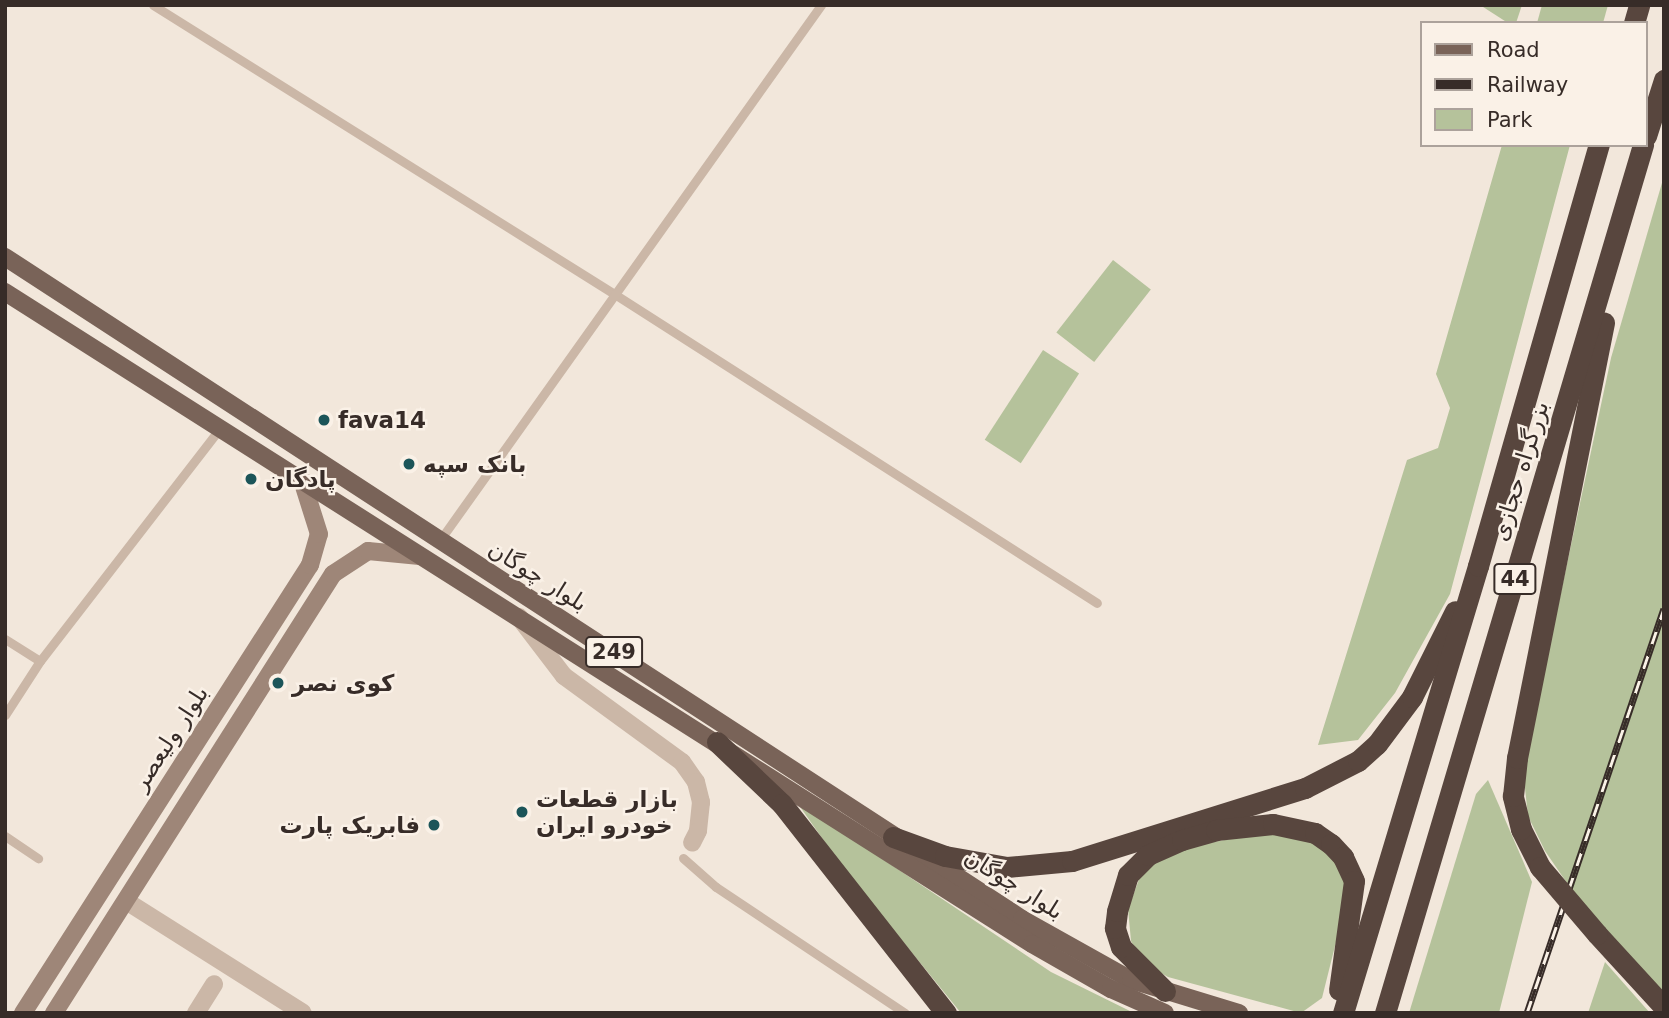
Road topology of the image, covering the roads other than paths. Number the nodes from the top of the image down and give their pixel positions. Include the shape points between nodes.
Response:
1 (153, 5) edge
2 (821, 5) edge
3 (1664, 80) edge
4 (1648, 130) edge
5 (1598, 147) edge
6 (1642, 147) edge
7 (1622, 216) junction
8 (5, 257) edge
9 (5, 292) edge
10 (616, 295) junction
11 (220, 428) junction
12 (302, 480) junction
13 (439, 541) junction
14 (420, 556) junction
15 (1478, 566) junction
16 (1097, 603) dead end
17 (519, 617) junction
18 (5, 639) edge
19 (259, 643) junction
20 (283, 653) junction
21 (40, 661) junction
22 (5, 715) edge
23 (717, 742) junction
24 (5, 836) edge
25 (893, 837) junction
26 (687, 851) joint
27 (38, 858) dead end
28 (126, 901) junction
29 (214, 984) dead end
30 (1165, 1002) edge
31 (1664, 1007) edge
32 (23, 1013) edge
33 (54, 1013) edge
34 (196, 1013) edge
35 (303, 1013) edge
36 (905, 1013) edge
37 (946, 1013) edge
38 (1239, 1013) edge
39 (1342, 1013) edge
40 (1385, 1013) edge

1 - 10 lane
2 - 10 lane
3 - 4 highway
5 - 15 highway, بزرگراه حجازی / 44
6 - 7 highway, بزرگراه حجازی / 44
7 - 31 highway, bridge via 1513,796 1521,829 1540,867
7 - 40 highway, بزرگراه حجازی / 44
8 - 13 main road, بلوار چوگان / 249
9 - 11 main road, بلوار چوگان / 249
10 - 13 lane
10 - 16 lane
11 - 12 main road, بلوار چوگان / 249
11 - 21 lane
12 - 14 main road, بلوار چوگان / 249
12 - 19 main road, بلوار ولیعصر via 319,534 310,565
13 - 25 main road, بلوار چوگان / 249
14 - 17 main road, بلوار چوگان / 249
14 - 20 main road via 368,551 333,574
15 - 25 highway via 1412,697 1393,724 1359,761 1305,788 1072,861 1007,867 944,856
15 - 39 highway, بزرگراه حجازی / 44
17 - 23 main road, بلوار چوگان / 249
17 - 26 street via 564,676 682,762 696,782 701,803 698,831
18 - 21 lane
19 - 20 main road via 278,640
19 - 32 main road, بلوار ولیعصر
20 - 28 main road
21 - 22 lane
23 - 30 main road, بلوار چوگان / 249 via 1032,944 1111,989
23 - 37 highway via 782,804
24 - 27 lane
25 - 30 main road, بلوار چوگان / 249
26 - 36 lane via 716,887
28 - 33 main road
28 - 35 street
29 - 34 street
30 - 38 main road, بلوار چوگان / 249
30 - 39 highway via 1121,947 1115,928 1128,875 1148,855 1182,840 1216,830 1273,824 1315,833 1331,844 1354,881 1336,1006

